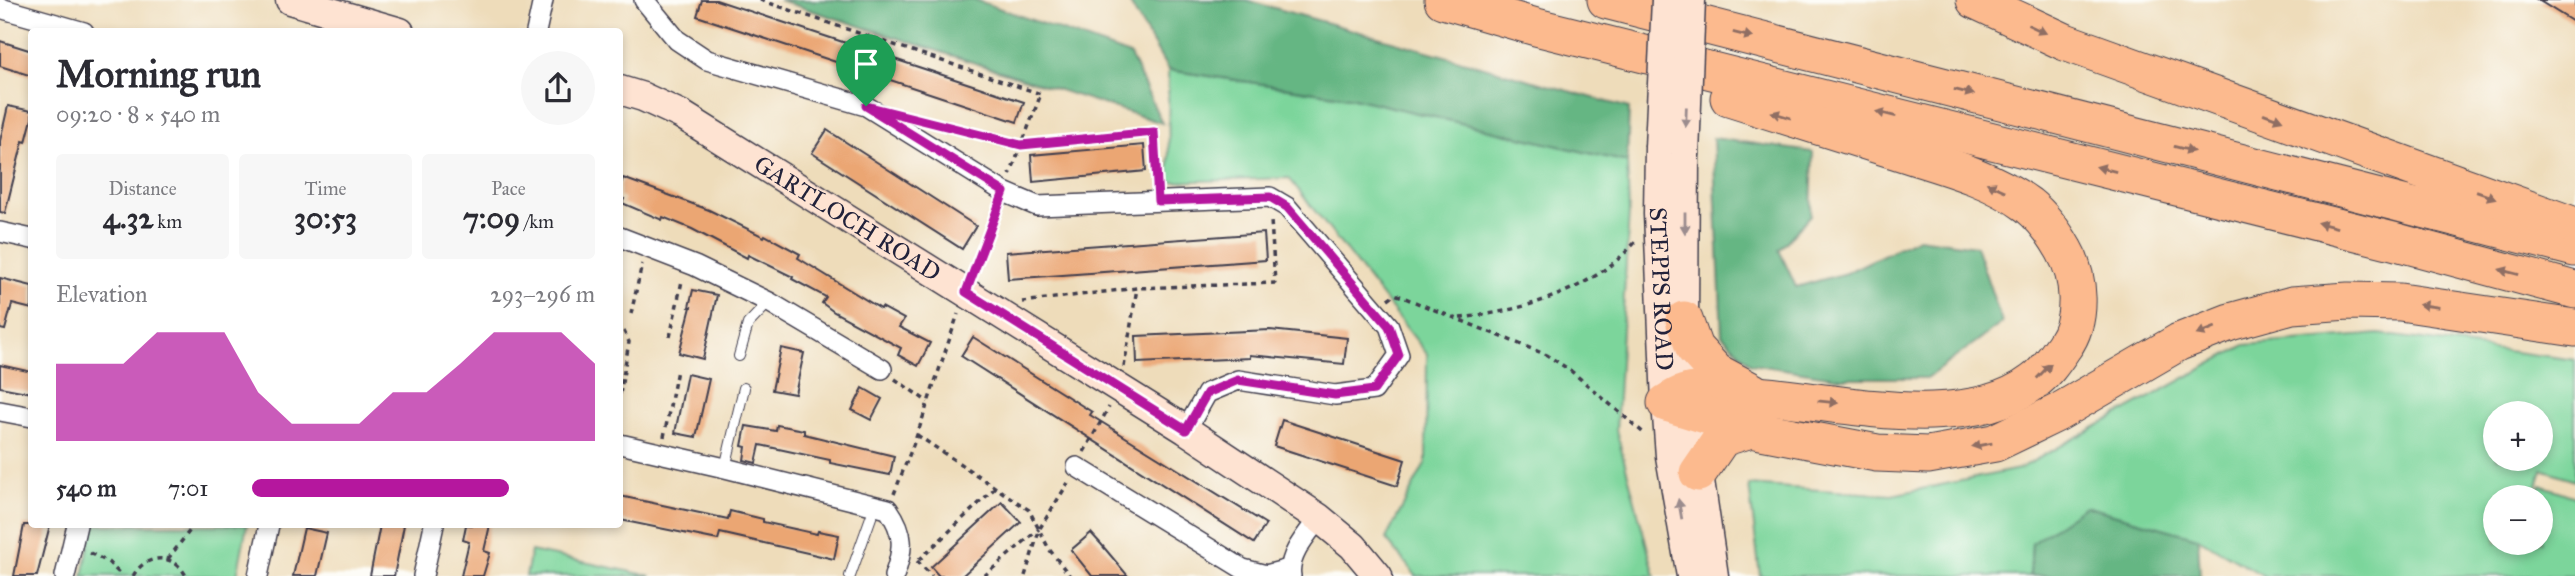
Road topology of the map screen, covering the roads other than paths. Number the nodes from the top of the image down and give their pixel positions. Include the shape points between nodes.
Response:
1 (290, 0) edge
2 (542, 0) edge
3 (644, 0) edge
4 (1443, 0) edge
5 (1606, 0) edge
6 (1666, 0) edge
7 (1690, 0) edge
8 (1975, 0) edge
9 (0, 8) edge
10 (1536, 27) junction
11 (70, 28) edge
12 (386, 28) edge
13 (537, 28) edge
14 (623, 91) edge
15 (1672, 151) junction
16 (2575, 226) edge
17 (0, 232) edge
18 (28, 238) edge
19 (623, 238) edge
20 (2575, 248) edge
21 (2575, 290) edge
22 (769, 302) junction
23 (1684, 320) junction
24 (2575, 328) edge
25 (739, 356) dead end
26 (882, 369) road end
27 (744, 388) dead end
28 (1680, 402) junction
29 (0, 411) edge
30 (1756, 412) junction
31 (28, 416) edge
32 (1186, 430) junction
33 (623, 445) edge
34 (1077, 467) road end
35 (725, 468) junction
36 (1698, 473) junction
37 (881, 508) junction
38 (1319, 518) junction
39 (268, 528) edge
40 (433, 528) edge
41 (75, 535) edge
42 (1290, 573) edge
43 (65, 576) edge
44 (258, 576) edge
45 (423, 576) edge
46 (850, 576) edge
47 (894, 576) edge
48 (1378, 576) edge
49 (1691, 576) edge
50 (1714, 576) edge

1 - 12 main road
2 - 13 street
3 - 32 street via 677,40 707,60 866,106 1004,192 1037,206 1270,197 1287,207 1389,326 1399,355 1374,390 1335,395 1238,380 1207,393
4 - 10 highway
5 -> 20 highway
6 - 15 main road, STEPPS ROAD, bridge
7 -> 15 main road, STEPPS ROAD, bridge
8 -> 16 highway via 2065,42
9 - 11 street
21 -> 10 highway
30 -> 10 highway via 1960,410 2001,400 2033,383 2068,341 2078,313 2067,256 2030,207 2003,189 1707,92
14 - 32 main road, GARTLOCH ROAD via 682,115
15 -> 23 main road, STEPPS ROAD
15 - 28 main road, STEPPS ROAD via 1658,214
17 - 18 street
19 - 22 street
22 - 25 lane via 748,324
22 - 26 street
23 - 28 main road, STEPPS ROAD
23 - 30 highway via 1694,348
24 -> 30 highway via 2400,302 2292,305 2179,342 2057,413 1995,443 1928,455 1877,453
27 - 35 lane
28 - 30 highway
28 - 36 main road, STEPPS ROAD
49 -> 28 main road, STEPPS ROAD via 1670,456
29 - 31 street
30 - 36 highway via 1722,438
32 - 38 main road, GARTLOCH ROAD
33 - 35 street
34 - 42 street via 1243,569 1266,575
35 - 37 street
36 - 50 main road, STEPPS ROAD
37 - 46 lane
37 - 47 street via 899,524 901,544
38 - 42 street via 1301,542
38 - 48 main road, GARTLOCH ROAD via 1353,546
39 - 44 street
40 - 45 street
41 - 43 street

